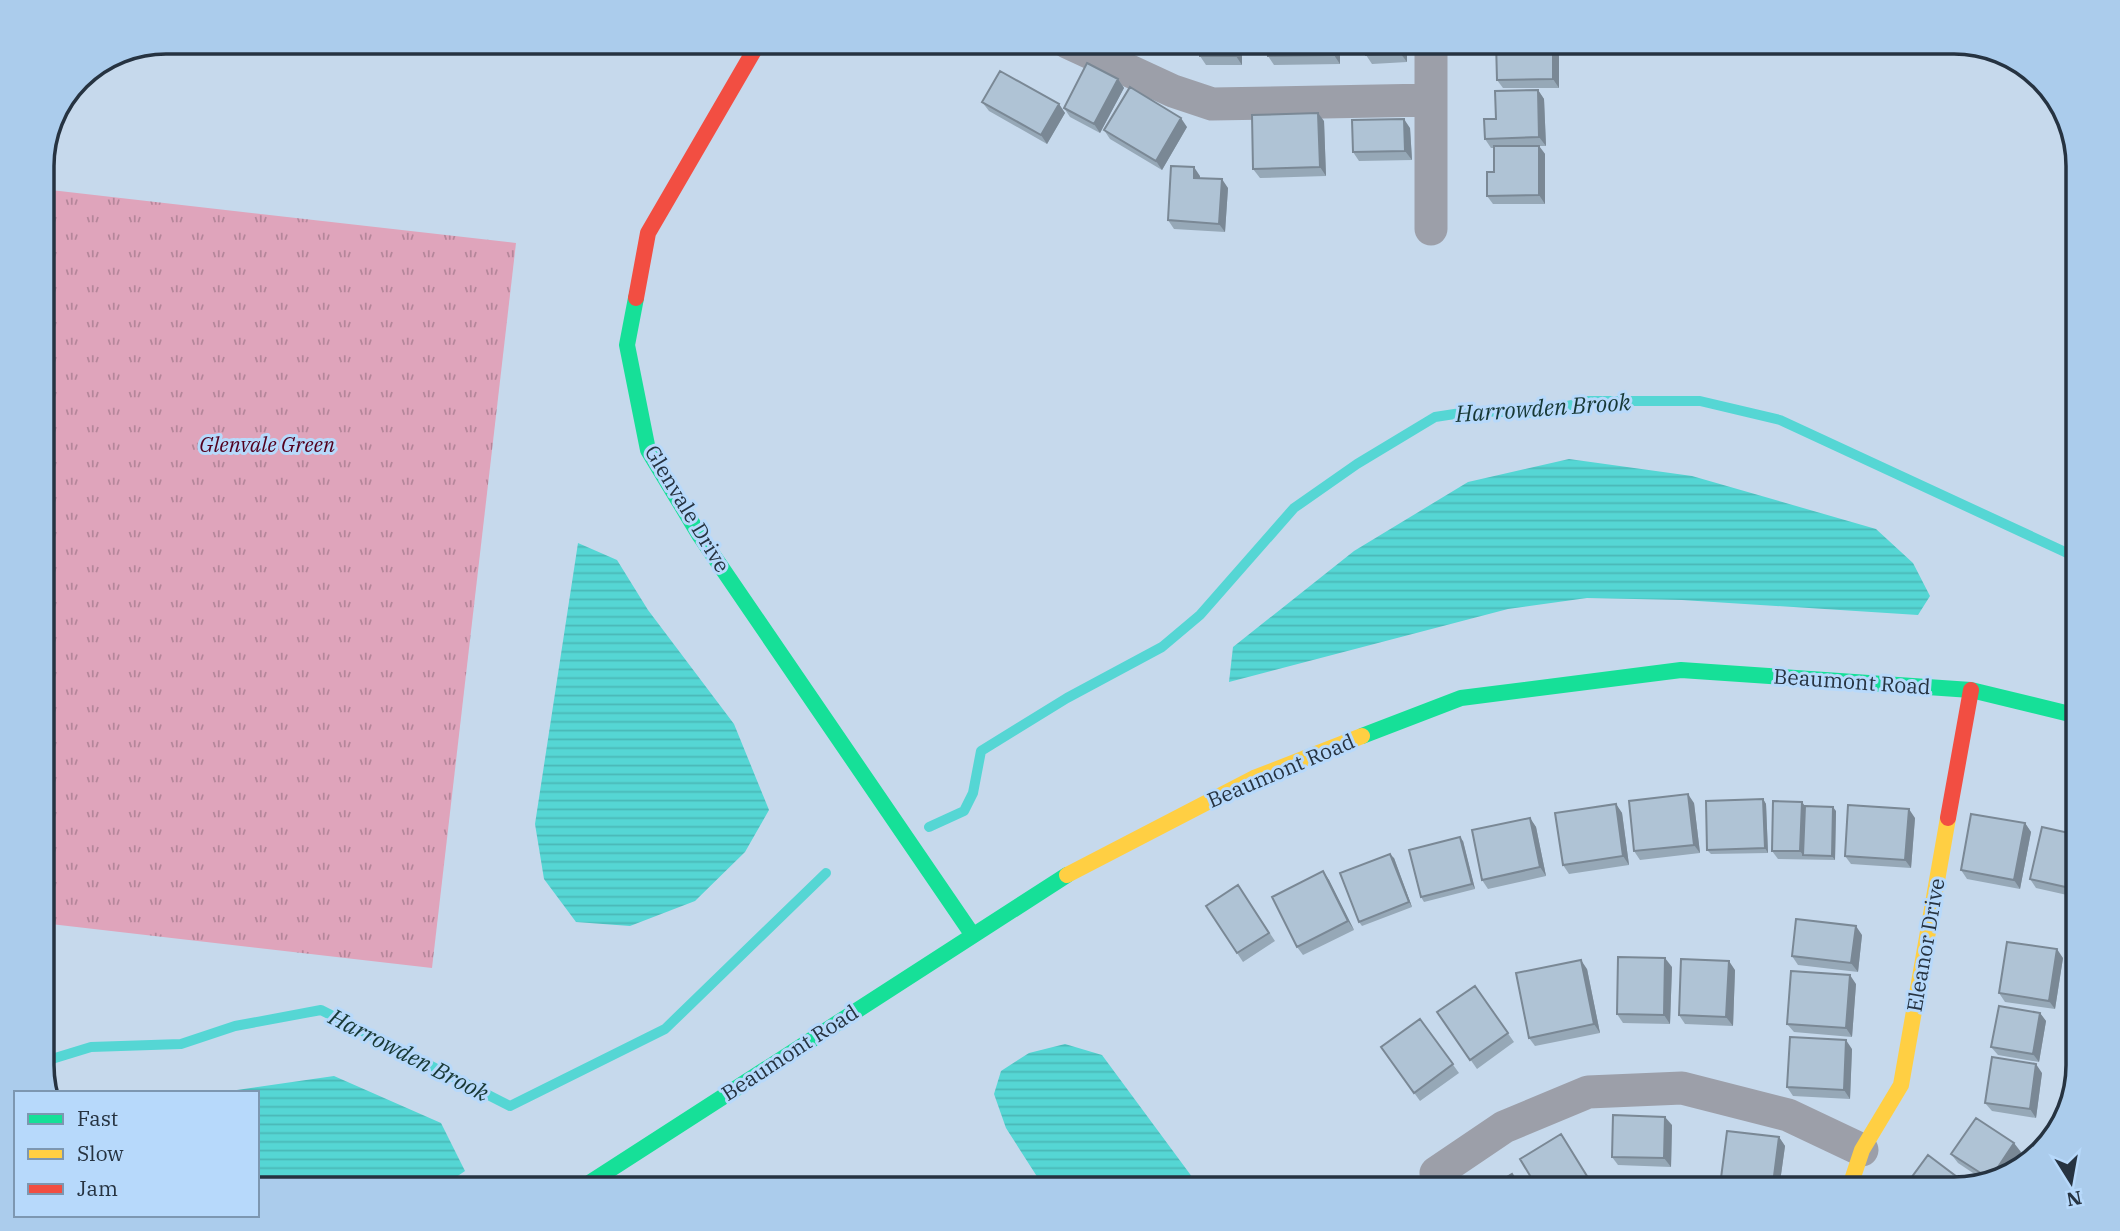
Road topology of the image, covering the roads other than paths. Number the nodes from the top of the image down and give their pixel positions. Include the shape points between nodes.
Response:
1 (752, 54) edge
2 (1094, 54) edge
3 (1431, 54) edge
4 (1431, 100) junction
5 (1431, 229) dead end
6 (1971, 690) junction
7 (2066, 713) edge
8 (972, 934) junction
9 (1862, 1150) junction
10 (1436, 1173) dead end
11 (598, 1177) edge
12 (1853, 1177) edge

1 - 8 street, Glenvale Drive via 648,233 627,345 648,450 700,536
2 - 4 street via 1212,104
3 - 4 street
4 - 5 street
6 - 7 street, Beaumont Road
6 - 8 street, Beaumont Road via 1681,670 1461,698 1254,778 1071,872
6 - 9 street, Eleanor Drive via 1901,1085
8 - 11 street, Beaumont Road
9 - 10 street via 1788,1115 1682,1088 1588,1092 1504,1127
9 - 12 street, Eleanor Drive

